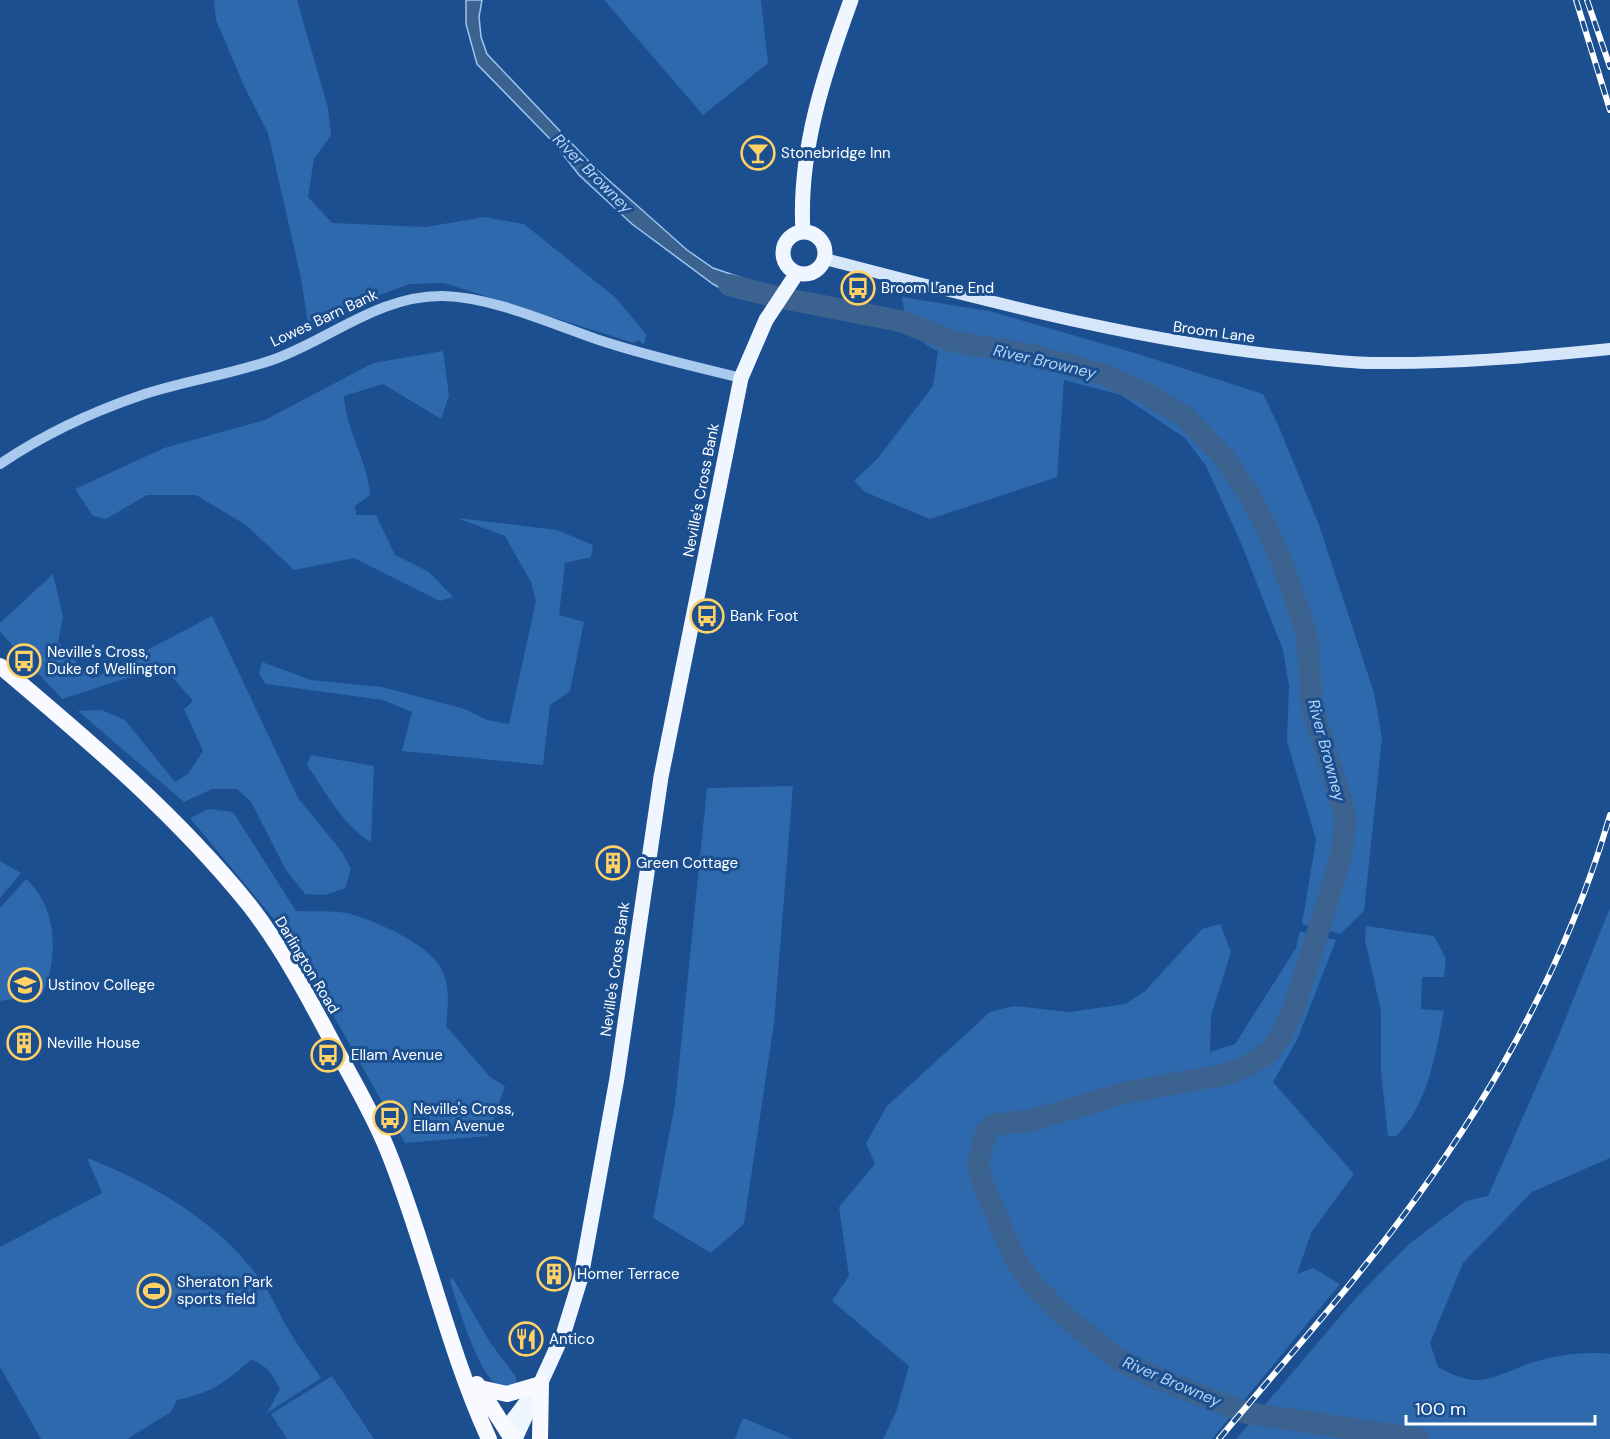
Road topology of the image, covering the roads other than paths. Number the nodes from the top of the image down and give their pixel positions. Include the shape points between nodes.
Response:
1 (851, 0) edge
2 (803, 232) junction
3 (825, 259) junction
4 (797, 273) junction
5 (1609, 350) edge
6 (741, 378) junction
7 (0, 464) edge
8 (0, 666) edge
9 (462, 1365) junction
10 (542, 1384) junction
11 (480, 1388) junction
12 (508, 1436) edge
13 (489, 1439) edge
14 (540, 1439) edge

1 - 2 main road via 808,146 803,180
2 - 3 main road via 821,240
2 - 4 main road via 787,241 783,253 787,265
3 - 4 main road via 817,270
3 - 5 main road, Broom Lane via 1119,332 1260,354 1374,363 1506,359
4 - 6 main road, Neville's Cross Bank via 766,320
6 - 7 street, Lowes Barn Bank via 472,300 445,296 415,298 377,309 261,364 95,412 54,431
6 - 10 main road, Neville's Cross Bank via 661,777 617,1078 581,1276 564,1332
8 - 9 highway, Darlington Road via 110,758 172,818 251,908 278,947 384,1141
9 - 11 highway, Darlington Road
9 - 13 highway, Darlington Road via 466,1386
10 - 11 highway via 507,1394
10 - 12 main road, Neville's Cross Bank
10 - 14 highway
11 - 12 highway, Darlington Road

